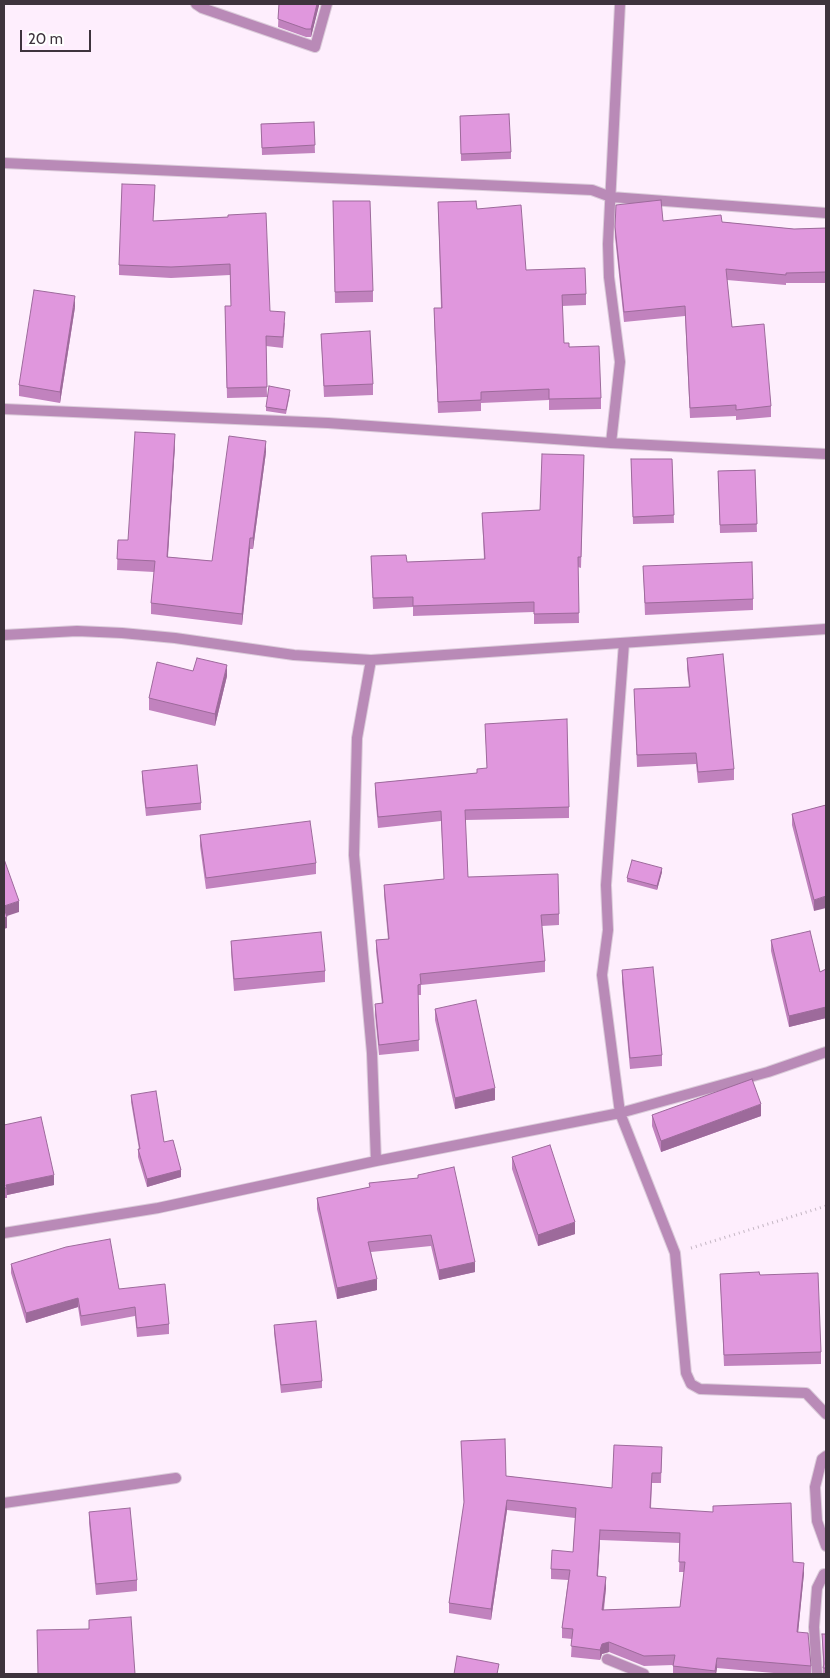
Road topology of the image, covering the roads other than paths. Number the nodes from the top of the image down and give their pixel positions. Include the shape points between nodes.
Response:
1 (196, 4) edge
2 (327, 4) edge
3 (620, 4) edge
4 (4, 163) edge
5 (611, 197) junction
6 (826, 213) edge
7 (4, 409) edge
8 (611, 443) junction
9 (826, 454) edge
10 (826, 630) edge
11 (4, 635) edge
12 (624, 643) junction
13 (371, 660) junction
14 (826, 1052) edge
15 (620, 1113) junction
16 (376, 1161) junction
17 (4, 1232) edge
18 (826, 1414) edge
19 (826, 1456) edge
20 (176, 1478) dead end
21 (4, 1503) edge
22 (826, 1546) edge
23 (826, 1574) edge
24 (607, 1659) edge
25 (644, 1674) edge
26 (817, 1674) edge

1 - 2 street via 315,47
3 - 5 street
4 - 5 street via 592,190
5 - 6 street
5 - 8 street via 609,277 620,362
7 - 8 street via 328,423
8 - 9 street
10 - 12 street
11 - 13 street via 77,631 122,633 294,655
12 - 13 street
12 - 15 street via 606,886 608,930 602,976
13 - 16 street via 357,738 354,855 372,1053
14 - 15 street via 768,1072
15 - 16 street
15 - 18 street via 675,1253 686,1373 691,1384 700,1389 806,1393
16 - 17 street via 158,1208
19 - 22 street via 822,1459 815,1487 817,1521
20 - 21 street
23 - 26 street via 817,1588 814,1628
24 - 25 street

